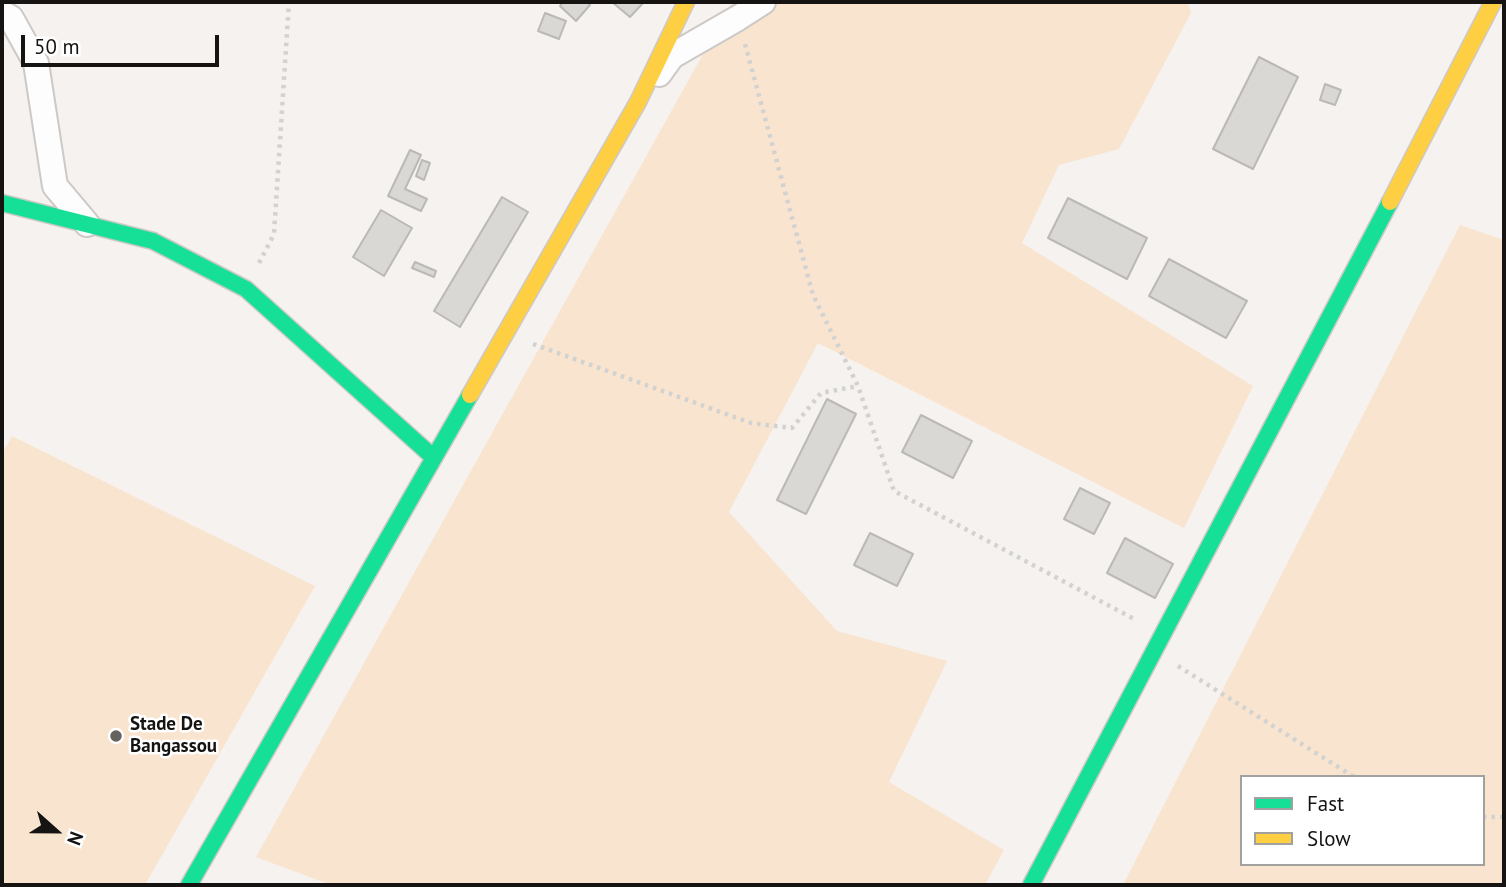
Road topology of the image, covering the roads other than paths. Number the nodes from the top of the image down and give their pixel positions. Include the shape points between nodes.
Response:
1 (686, 2) edge
2 (763, 2) edge
3 (1493, 2) edge
4 (9, 15) edge
5 (638, 102) junction
6 (2, 203) edge
7 (87, 224) junction
8 (433, 457) junction
9 (189, 885) edge
10 (1031, 885) edge

1 - 5 street
2 - 5 street via 672,56
3 - 10 street
4 - 7 street via 36,63 55,186
5 - 8 street
6 - 7 street
7 - 8 street via 152,240 246,289
8 - 9 street

